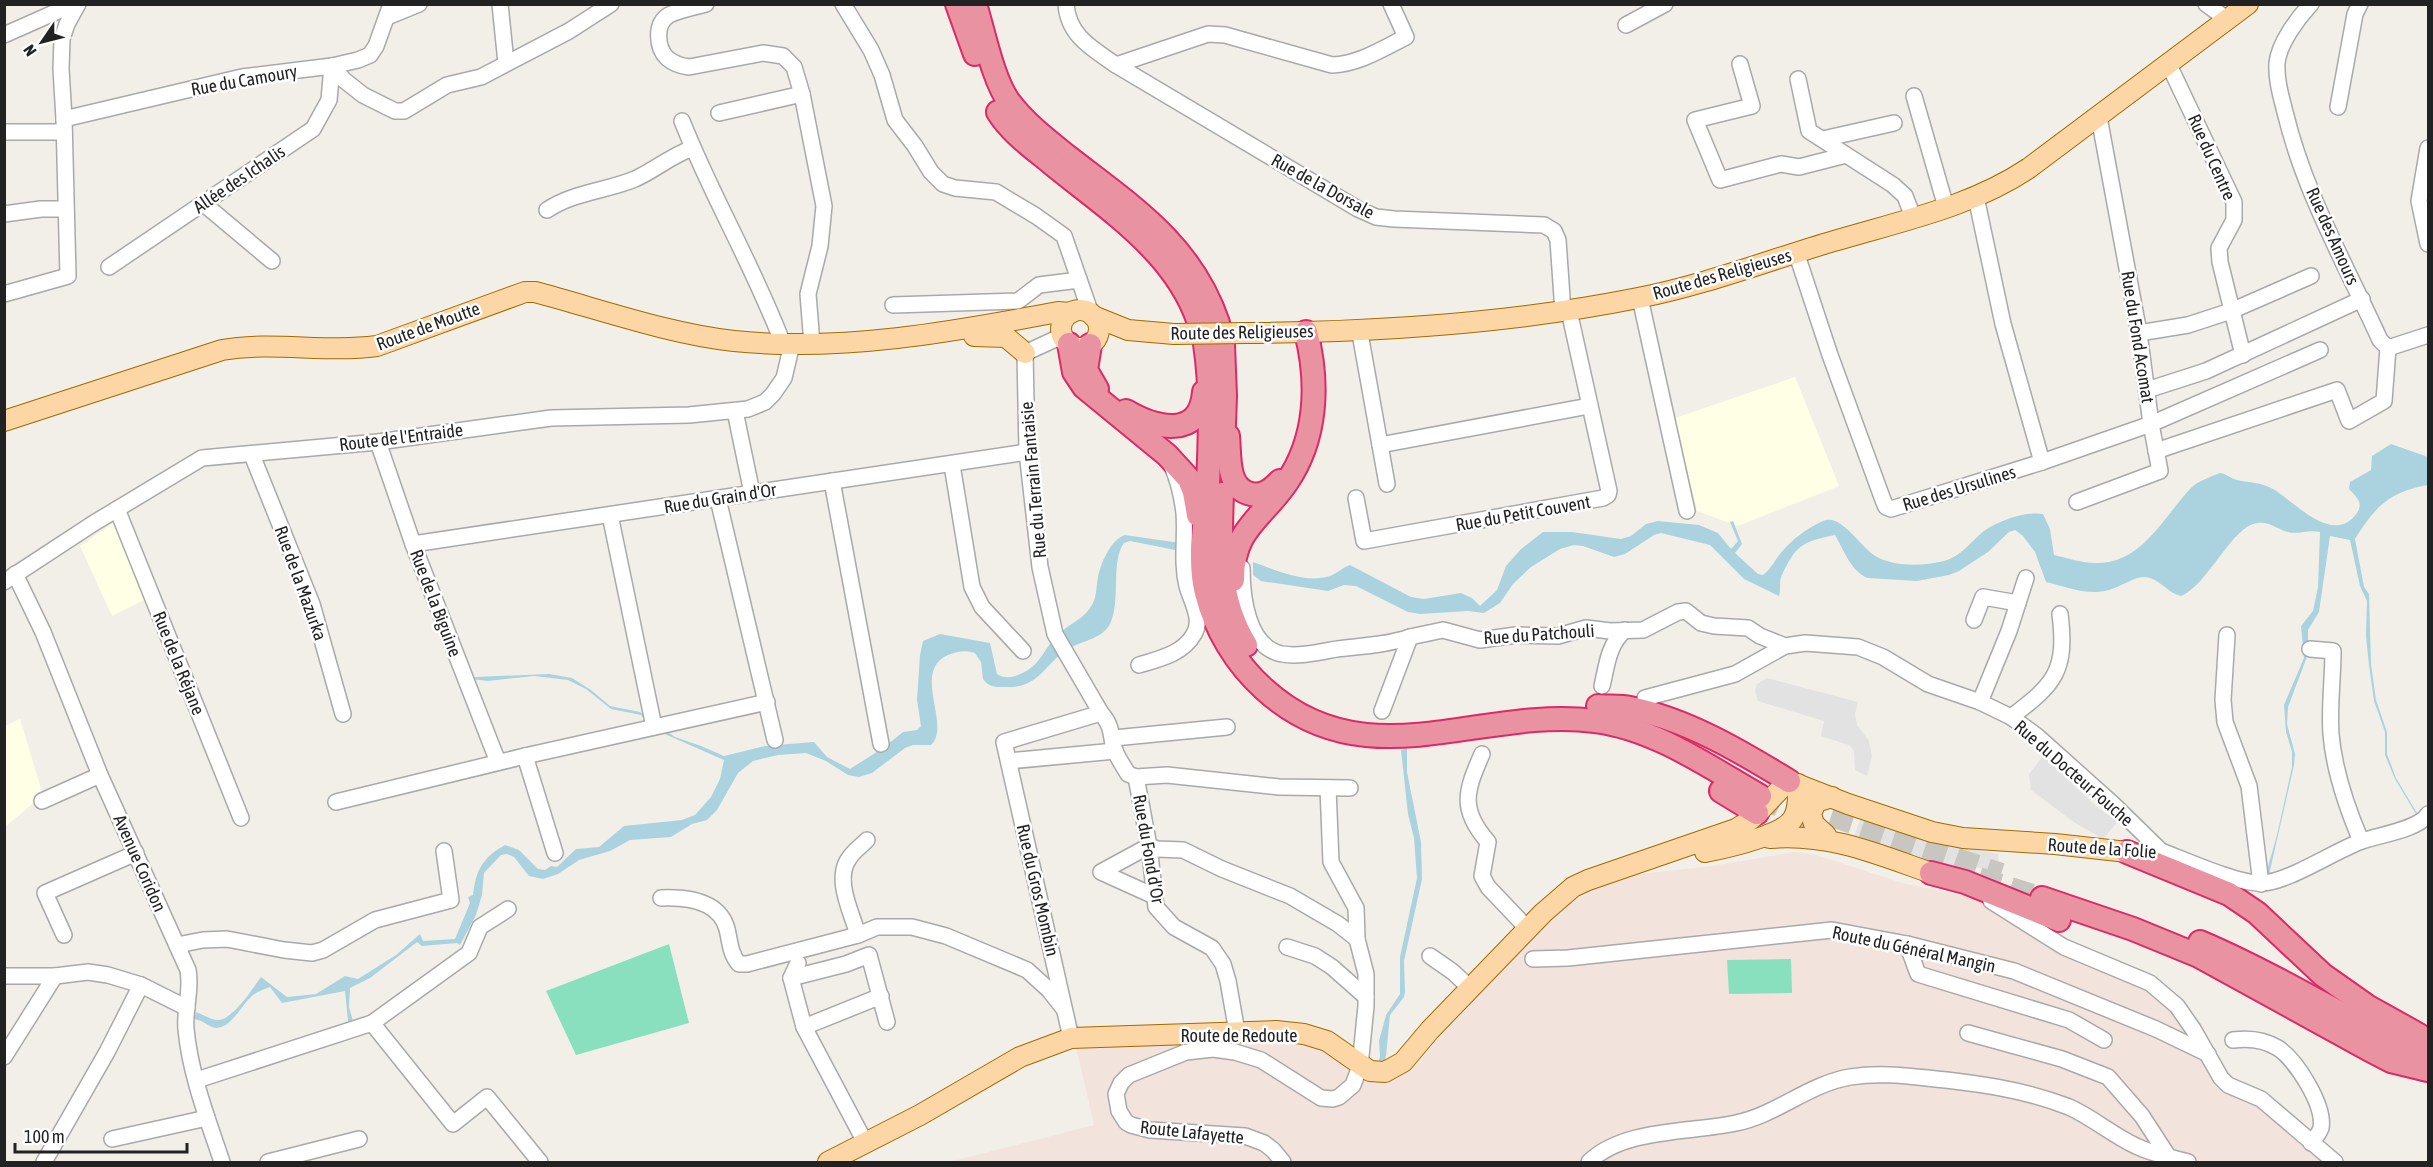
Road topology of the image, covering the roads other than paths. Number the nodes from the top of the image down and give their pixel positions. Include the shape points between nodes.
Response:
1 (76, 4) edge
2 (419, 4) edge
3 (500, 4) edge
4 (611, 4) edge
5 (706, 4) edge
6 (843, 4) edge
7 (957, 4) edge
8 (975, 4) edge
9 (1066, 4) edge
10 (1391, 4) edge
11 (1665, 4) edge
12 (2206, 4) edge
13 (2248, 4) edge
14 (2311, 4) edge
15 (2360, 4) edge
16 (389, 11) edge
17 (2228, 20) junction
18 (1626, 25) dead end
19 (4, 35) edge
20 (506, 63) junction
21 (1740, 64) dead end
22 (1116, 65) junction
23 (2169, 65) junction
24 (332, 66) junction
25 (1798, 79) dead end
26 (802, 94) junction
27 (1914, 96) dead end
28 (2338, 107) dead end
29 (719, 113) dead end
30 (2099, 117) junction
31 (682, 121) dead end
32 (1894, 123) dead end
33 (64, 125) junction
34 (4, 132) edge
35 (1816, 135) junction
36 (693, 148) junction
37 (2428, 148) edge
38 (1846, 155) junction
39 (1976, 197) junction
40 (204, 204) junction
41 (1946, 207) junction
42 (66, 209) junction
43 (547, 210) dead end
44 (4, 214) edge
45 (1913, 217) junction
46 (2428, 244) edge
47 (1796, 252) junction
48 (272, 261) dead end
49 (109, 267) dead end
50 (2311, 276) dead end
51 (1079, 280) junction
52 (4, 294) edge
53 (1640, 298) junction
54 (2362, 299) junction
55 (892, 305) dead end
56 (1566, 311) junction
57 (2231, 311) junction
58 (1083, 313) junction
59 (1032, 317) junction
60 (1359, 328) junction
61 (1128, 330) junction
62 (1306, 332) junction
63 (2139, 333) junction
64 (2428, 335) edge
65 (918, 337) junction
66 (1211, 339) junction
67 (1074, 340) junction
68 (787, 344) junction
69 (812, 344) junction
70 (2388, 348) junction
71 (1032, 350) junction
72 (2320, 350) dead end
73 (2243, 356) junction
74 (2147, 390) junction
75 (1225, 396) junction
76 (1589, 406) junction
77 (735, 411) junction
78 (4, 421) edge
79 (2151, 424) junction
80 (1171, 427) junction
81 (378, 442) junction
82 (1380, 445) junction
83 (2156, 451) junction
84 (1027, 452) junction
85 (252, 454) junction
86 (1167, 455) junction
87 (2042, 462) junction
88 (1298, 463) junction
89 (952, 465) junction
90 (832, 482) junction
91 (1387, 484) dead end
92 (752, 493) junction
93 (1257, 495) junction
94 (1356, 498) dead end
95 (718, 499) junction
96 (2077, 502) dead end
97 (117, 509) junction
98 (1687, 511) dead end
99 (610, 515) junction
100 (1244, 534) junction
101 (413, 544) junction
102 (1202, 564) junction
103 (10, 578) edge
104 (2026, 578) dead end
105 (2018, 603) junction
106 (2060, 614) dead end
107 (1974, 620) dead end
108 (1234, 623) junction
109 (1625, 630) junction
110 (2227, 635) dead end
111 (1410, 637) junction
112 (1785, 646) junction
113 (2310, 649) dead end
114 (1023, 651) dead end
115 (1139, 665) dead end
116 (1600, 696) junction
117 (1645, 698) dead end
118 (767, 702) junction
119 (1980, 702) junction
120 (1382, 711) dead end
121 (1101, 713) junction
122 (343, 714) dead end
123 (2011, 717) junction
124 (654, 727) junction
125 (1227, 727) dead end
126 (775, 740) dead end
127 (881, 744) dead end
128 (1114, 744) junction
129 (1482, 754) dead end
130 (525, 756) junction
131 (1009, 761) junction
132 (498, 762) junction
133 (100, 775) junction
134 (1136, 777) junction
135 (1793, 782) junction
136 (1328, 788) junction
137 (1350, 788) dead end
138 (1761, 798) junction
139 (1832, 798) junction
140 (42, 801) dead end
141 (336, 802) dead end
142 (241, 818) dead end
143 (2428, 820) edge
144 (1785, 827) junction
145 (1826, 835) junction
146 (867, 840) dead end
147 (1753, 840) junction
148 (2361, 841) junction
149 (1149, 846) junction
150 (1856, 848) junction
151 (444, 851) dead end
152 (2161, 851) junction
153 (2127, 852) junction
154 (136, 853) junction
155 (555, 853) dead end
156 (1626, 867) junction
157 (2175, 872) junction
158 (1931, 873) junction
159 (2261, 884) junction
160 (1154, 896) junction
161 (661, 898) dead end
162 (508, 909) dead end
163 (1528, 929) junction
164 (64, 935) dead end
165 (858, 935) junction
166 (1358, 939) junction
167 (1907, 944) junction
168 (177, 945) junction
169 (1287, 947) dead end
170 (1430, 956) dead end
171 (1533, 959) dead end
172 (798, 963) dead end
173 (4, 976) edge
174 (55, 976) junction
175 (791, 978) junction
176 (2248, 983) junction
177 (141, 986) junction
178 (1470, 988) junction
179 (881, 996) junction
180 (1366, 996) junction
181 (187, 1008) junction
182 (1066, 1011) junction
183 (887, 1022) dead end
184 (372, 1023) junction
185 (804, 1027) junction
186 (1237, 1032) junction
187 (1968, 1033) dead end
188 (1071, 1038) junction
189 (2428, 1039) edge
190 (2104, 1040) dead end
191 (2233, 1040) dead end
192 (2428, 1051) edge
193 (2208, 1054) junction
194 (4, 1057) edge
195 (1360, 1066) junction
196 (2428, 1070) edge
197 (197, 1080) junction
198 (207, 1118) junction
199 (112, 1139) dead end
200 (359, 1139) dead end
201 (2311, 1143) junction
202 (866, 1144) junction
203 (2168, 1156) junction
204 (302, 1158) edge
205 (44, 1162) edge
206 (222, 1162) edge
207 (268, 1162) edge
208 (540, 1162) edge
209 (828, 1162) edge
210 (1283, 1162) edge
211 (1589, 1162) edge
212 (2188, 1162) edge
213 (2334, 1162) edge

1 - 19 street
1 - 33 street via 62,39
2 - 16 street
3 - 20 street
4 - 20 street
5 - 26 street via 668,16 660,24 660,48 668,58 689,67 764,53 783,56 794,67
6 - 51 street via 882,75 895,120 931,172 955,188 996,192 1064,236
7 - 66 highway via 986,88 1001,116 1019,137 1147,242 1189,297
8 - 66 highway via 1009,102 1027,123 1164,234 1196,274
9 - 22 street, Rue de la Dorsale via 1072,27 1081,41
10 - 22 street via 1406,37 1348,64 1332,65 1225,35 1208,34
11 - 18 street
12 - 17 street
13 - 17 main road, Route des Religieuses
14 - 54 street, Rue des Amours via 2289,33 2277,60 2278,83 2292,143
15 - 28 street
16 - 24 street, Rue du Camoury via 370,56
17 - 23 main road, Route des Religieuses
20 - 24 street via 481,77 447,85 404,111 395,111 363,95
21 - 38 street via 1752,106 1695,120 1720,180 1781,164 1799,167
22 - 56 street, Rue de la Dorsale via 1376,217 1544,225 1554,231 1558,240
23 - 30 main road, Route des Religieuses
23 - 57 street, Rue du Centre via 2234,202 2234,220 2219,248
24 - 33 street, Rue du Camoury via 242,77
24 - 40 street, Allée des Ichalis via 329,100 313,129
25 - 35 street
26 - 29 street
26 - 69 street via 824,206 820,246 808,294
27 - 41 street
30 - 39 main road, Route des Religieuses via 2004,185
30 - 63 street, Rue du Fond Acomat
31 - 36 street
32 - 35 street
33 - 34 street, Rue du Camoury
33 - 42 street
35 - 38 street
36 - 43 street via 635,179 560,201
36 - 68 street
37 - 46 street via 2419,201
38 - 45 street via 1905,196
39 - 41 main road, Route des Religieuses
39 - 87 street via 2003,324
40 - 48 street
40 - 49 street, Allée des Ichalis
41 - 45 main road, Route des Religieuses
42 - 44 street
42 - 52 street via 68,276
45 - 47 main road, Route des Religieuses
47 - 53 main road, Route des Religieuses
47 - 87 street, Rue des Ursulines via 1886,507 1891,509
50 - 57 street
51 - 55 street via 1039,285 1018,301
51 - 58 street
53 - 56 main road, Route des Religieuses
53 - 98 street
54 - 70 street, Rue des Amours
54 - 73 street
56 - 60 main road, Route des Religieuses via 1431,326
56 - 76 street, Rue du Petit Couvent
57 - 63 street via 2188,325
57 - 73 street, Rue du Centre
58 - 59 main road, Route des Religieuses
58 - 61 main road, Route des Religieuses
58 - 67 main road via 1064,319
58 - 67 main road via 1098,330
59 - 65 main road, Route des Religieuses
59 - 67 main road
60 - 62 main road, Route des Religieuses
60 - 82 street
61 - 62 main road, Route des Religieuses, bridge via 1174,334
61 - 67 main road, Route des Religieuses
62 - 88 highway via 1313,412 1310,434
63 - 74 street, Rue du Fond Acomat
64 - 70 street
65 - 69 main road, Route des Religieuses
65 - 71 main road via 1006,337
66 - 75 highway
66 - 80 highway via 1201,409 1188,422
66 - 102 highway
67 - 71 street
67 - 80 highway via 1095,387 1128,413 1152,424
67 - 86 highway via 1074,372 1084,387
68 - 69 main road, Route des Religieuses
68 - 77 street, Route de l'Entraide via 784,378 773,394 757,406
68 - 78 main road, Route de Moutte via 687,333 525,292 377,346 222,350
70 - 83 street via 2384,401 2349,422 2337,390
71 - 84 street, Rue du Terrain Fantaisie
72 - 79 street, Rue des Ursulines
73 - 74 street
74 - 79 street, Rue du Fond Acomat
75 - 93 highway via 1233,480 1246,493
75 - 108 highway via 1220,572
76 - 82 street
76 - 94 street, Rue du Petit Couvent via 1610,491 1604,498 1364,541
77 - 81 street, Route de l'Entraide via 551,418
77 - 92 street
79 - 83 street, Rue du Fond Acomat
79 - 87 street, Rue des Ursulines
80 - 86 street via 1163,438
81 - 85 street, Route de l'Entraide
81 - 101 street, Rue de la Biguine
82 - 91 street
83 - 96 street, Rue du Fond Acomat via 2160,471
84 - 89 street, Rue du Grain d'Or
84 - 121 street, Rue du Terrain Fantaisie via 1040,567 1053,628
85 - 97 street, Route de l'Entraide via 202,458
85 - 122 street, Rue de la Mazurka via 312,604
86 - 102 highway via 1189,479 1194,492
86 - 115 street via 1177,477 1184,514 1184,568 1197,627 1186,643 1167,657
88 - 93 highway via 1268,492
88 - 100 highway
89 - 90 street, Rue du Grain d'Or
89 - 114 street via 972,587 982,607
90 - 92 street, Rue du Grain d'Or
90 - 127 street
92 - 95 street, Rue du Grain d'Or
93 - 100 highway
95 - 99 street, Rue du Grain d'Or
95 - 118 street
97 - 103 street, Route de l'Entraide
97 - 142 street, Rue de la Réjane
99 - 101 street, Rue du Grain d'Or
99 - 124 street
100 - 108 highway via 1233,559
100 - 111 street, Rue du Patchouli via 1244,601 1258,638 1270,649 1282,654 1305,654 1389,644
101 - 132 street, Rue de la Biguine
102 - 138 highway via 1206,594 1241,665 1273,697 1310,721 1353,734 1384,737 1547,719 1620,735
103 - 133 street, Avenue Coridon via 43,632
104 - 105 street
105 - 107 street via 1983,597
105 - 119 street
106 - 123 street via 2063,641 2056,672 2041,694
108 - 116 highway via 1254,658 1280,686 1309,705 1360,724 1396,725
109 - 111 street, Rue du Patchouli via 1586,628 1558,636 1516,635 1480,640 1443,630
109 - 112 street, Rue du Patchouli via 1642,630 1678,612 1686,612 1714,626 1748,628
109 - 116 street via 1611,647
110 - 159 street via 2225,722 2249,786
111 - 120 street
112 - 117 street, Rue du Docteur Fouche via 1735,674
112 - 119 street, Rue du Docteur Fouche via 1858,647 1928,684
113 - 148 street via 2333,651 2331,735 2341,784
116 - 135 highway via 1690,728
116 - 138 highway via 1711,752
118 - 124 street
118 - 126 street
119 - 123 street, Rue du Docteur Fouche
121 - 128 street via 1108,721
121 - 131 street, Rue du Gros Mombin via 1004,742
123 - 152 street, Rue du Docteur Fouche via 2045,743
124 - 130 street
125 - 128 street
128 - 131 street
128 - 134 street via 1128,774
129 - 163 street via 1471,779 1467,806 1488,842 1482,876
130 - 132 street
130 - 155 street
131 - 182 street, Rue du Gros Mombin
132 - 141 street
133 - 140 street
133 - 154 street, Avenue Coridon
134 - 136 street via 1167,775
134 - 149 street, Rue du Fond d'Or
135 - 138 main road
135 - 139 main road, Route de la Folie
135 - 144 main road via 1796,810
136 - 137 street
136 - 166 street via 1331,862 1356,908
138 - 144 main road
138 - 156 main road via 1750,821 1731,831
139 - 145 main road via 1816,802 1810,814
139 - 153 main road, Route de la Folie via 1932,832 1963,838
143 - 148 street
144 - 145 main road
144 - 147 main road
145 - 150 main road
146 - 165 street via 848,858 844,872 843,890
147 - 150 main road via 1813,837
147 - 156 main road
148 - 159 street via 2284,878
149 - 160 street, Rue du Fond d'Or
149 - 160 street via 1101,872
149 - 166 street via 1183,850 1290,896
150 - 158 main road
151 - 168 street via 451,900 375,920 323,950 284,950 227,939
152 - 153 street, Route de la Folie
152 - 157 highway
152 - 159 street, Route de la Folie
153 - 157 highway
154 - 164 street via 45,893
154 - 168 street, Avenue Coridon
156 - 163 main road, Route de Redoute via 1573,887
157 - 189 highway via 2229,894 2257,913 2323,975 2396,1024
158 - 176 highway
158 - 193 street via 1982,895 2064,947 2155,987 2177,1006
160 - 186 street, Rue du Fond d'Or via 1156,907 1174,927 1212,948 1223,964
161 - 165 street via 685,897 715,909 726,926 733,957 739,964
162 - 184 street via 480,927 469,953
163 - 178 main road, Route de Redoute
165 - 182 street via 877,927 912,927 946,936 1027,970
166 - 180 street via 1366,974
167 - 171 street, Route du Général Mangin via 1832,930
167 - 190 street via 1918,974 2069,1020
167 - 193 street, Route du Général Mangin via 2014,971
168 - 181 street, Avenue Coridon via 190,983
169 - 180 street via 1315,956
170 - 178 street
172 - 175 street
173 - 174 street
174 - 177 street via 88,972
174 - 194 street
175 - 179 street via 869,955
175 - 185 street
176 - 192 highway via 2199,956 2042,892 2107,905 2244,960 2358,1023
176 - 196 highway via 2391,1061
177 - 181 street
177 - 205 street
178 - 195 main road, Route de Redoute via 1403,1062 1385,1072
179 - 183 street
179 - 185 street
180 - 195 street
181 - 197 street, Avenue Coridon via 187,1036
182 - 188 street, Rue du Gros Mombin
184 - 197 street
184 - 208 street via 453,1124 487,1097
185 - 202 street
186 - 188 main road, Route de Redoute
186 - 195 main road, Route de Redoute via 1304,1034 1327,1041
187 - 203 street via 2062,1059 2108,1077 2142,1116
188 - 202 main road, Route de Redoute via 1020,1058
191 - 201 street via 2263,1042 2289,1057 2321,1114 2321,1127
193 - 201 street via 2228,1085 2261,1100
195 - 210 street, Route Lafayette via 1349,1090 1328,1099 1248,1055 1193,1050 1129,1076 1117,1089 1119,1111 1131,1125 1245,1136 1264,1143
197 - 198 street, Avenue Coridon
198 - 199 street
198 - 206 street, Avenue Coridon
200 - 204 street
201 - 213 street
202 - 209 main road, Route de Redoute
203 - 211 street via 2134,1146 2071,1108 2026,1092 1973,1082 1887,1074 1820,1086 1764,1115 1737,1123 1628,1140
203 - 212 street
204 - 207 street

